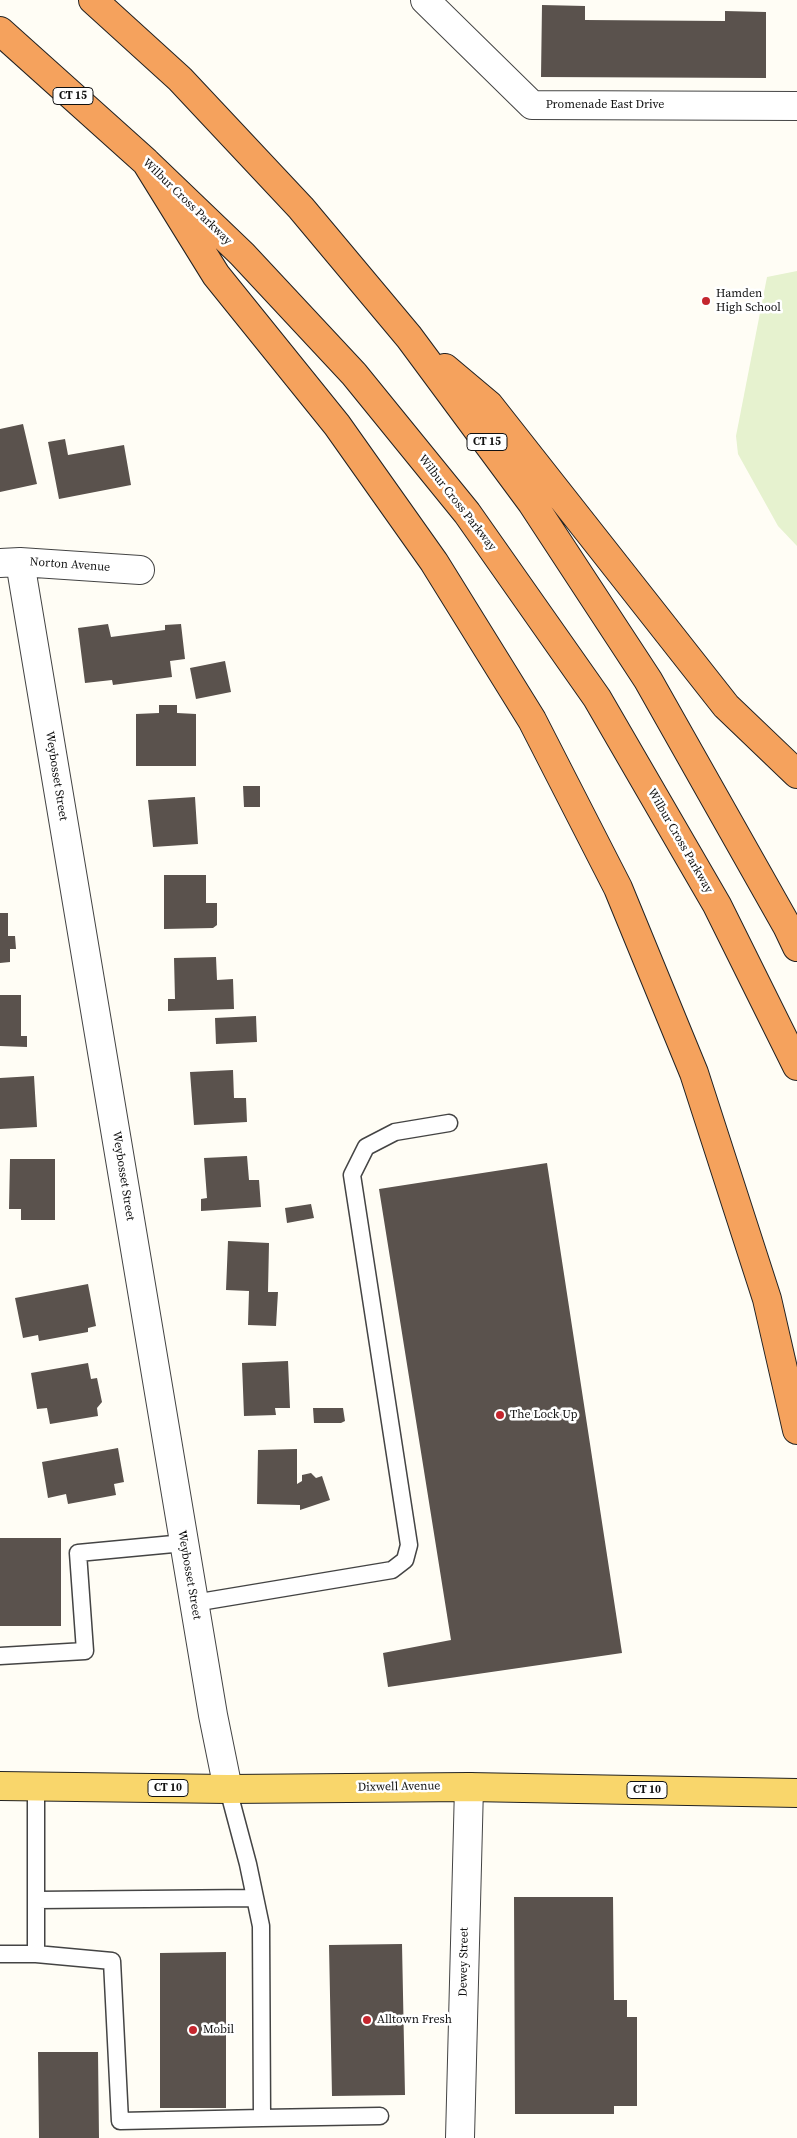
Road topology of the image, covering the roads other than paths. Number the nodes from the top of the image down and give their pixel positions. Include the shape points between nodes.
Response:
1 (94, 0) edge
2 (425, 0) edge
3 (0, 31) edge
4 (797, 106) edge
5 (146, 162) junction
6 (409, 337) junction
7 (10, 562) edge
8 (140, 570) dead end
9 (797, 774) edge
10 (797, 947) edge
11 (797, 1066) edge
12 (449, 1124) dead end
13 (797, 1430) edge
14 (184, 1543) junction
15 (194, 1603) junction
16 (0, 1656) edge
17 (0, 1786) edge
18 (36, 1786) junction
19 (469, 1787) junction
20 (228, 1789) junction
21 (797, 1793) edge
22 (255, 1898) junction
23 (37, 1900) junction
24 (0, 1954) edge
25 (36, 1954) junction
26 (380, 2116) dead end
27 (262, 2118) junction
28 (460, 2138) edge

1 - 6 highway, CT 15 via 180,79 294,201
2 - 4 street, Promenade East Drive via 532,105
3 - 5 highway, Wilbur Cross Parkway / CT 15
5 - 11 highway, Wilbur Cross Parkway / CT 15 via 242,254 354,374 468,513 597,698 717,905
5 - 13 highway via 216,275 337,425 434,562 532,720 618,888 694,1073 767,1299
6 - 9 highway via 489,405 726,706
6 - 10 highway, CT 15 via 532,503 648,680
7 - 8 street, Norton Avenue
7 - 14 street, Weybosset Street
12 - 15 lane via 395,1132 366,1147 352,1175 410,1545 405,1560 392,1570
14 - 15 street, Weybosset Street
14 - 16 lane via 78,1554 85,1652
15 - 20 street, Weybosset Street
17 - 18 main road, Dixwell Avenue / CT 10
18 - 20 main road, Dixwell Avenue / CT 10
18 - 23 lane
19 - 20 main road, Dixwell Avenue / CT 10
19 - 21 main road, Dixwell Avenue / CT 10
19 - 28 street, Dewey Street
20 - 22 lane
22 - 23 lane
22 - 27 lane via 260,1926
23 - 25 lane
24 - 25 lane
25 - 27 lane via 112,1962 120,2121
26 - 27 lane

